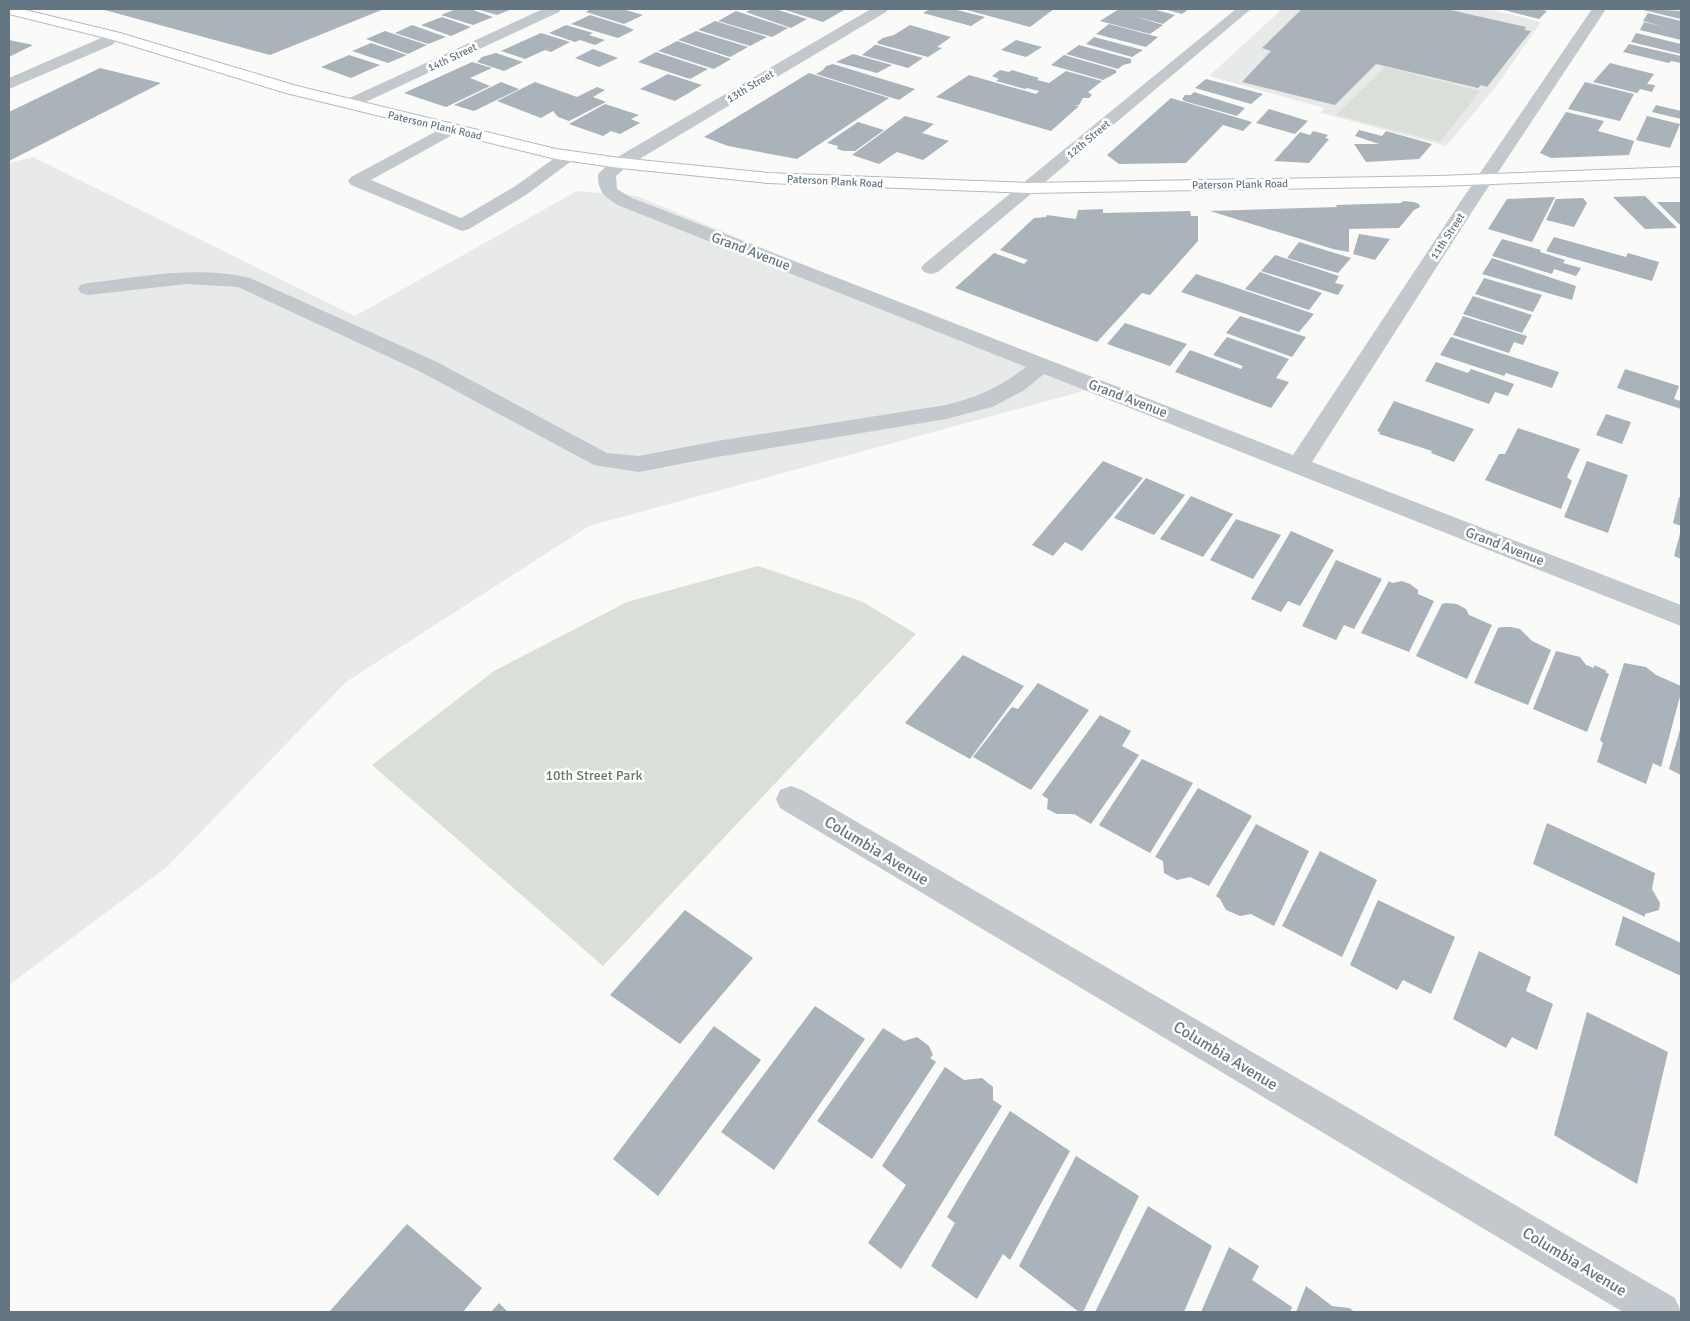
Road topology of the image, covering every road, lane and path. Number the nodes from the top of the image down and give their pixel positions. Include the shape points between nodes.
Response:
1 (554, 9) edge
2 (881, 9) edge
3 (1244, 9) edge
4 (1599, 9) edge
5 (9, 10) edge
6 (115, 36) junction
7 (9, 84) edge
8 (349, 104) junction
9 (450, 128) junction
10 (569, 156) junction
11 (620, 163) junction
12 (1681, 172) edge
13 (1485, 179) junction
14 (1029, 188) junction
15 (931, 268) dead end
16 (88, 289) dead end
17 (1042, 365) junction
18 (1298, 465) junction
19 (1681, 616) edge
20 (791, 798) dead end
21 (1661, 1312) edge

1 - 8 street, 14th Street
2 - 11 street, 13th Street
3 - 14 street, 12th Street
4 - 13 street, 11th Street
5 - 6 main road, Paterson Plank Road
6 - 7 street
6 - 8 main road, Paterson Plank Road via 238,75
8 - 9 main road, Paterson Plank Road
9 - 10 main road, Paterson Plank Road
9 - 10 street via 357,181 462,225 520,191
10 - 11 main road, Paterson Plank Road
11 - 14 main road, Paterson Plank Road via 768,178
11 - 17 street, Grand Avenue via 607,174 606,185 610,193 626,202
12 - 13 main road, Paterson Plank Road
13 - 14 main road, Paterson Plank Road
13 - 18 street, 11th Street
14 - 15 street, 12th Street
16 - 17 street via 196,278 243,282 427,366 602,460 619,464 639,464 946,412 984,402 1015,386
17 - 18 street, Grand Avenue
18 - 19 street, Grand Avenue
20 - 21 street, Columbia Avenue

